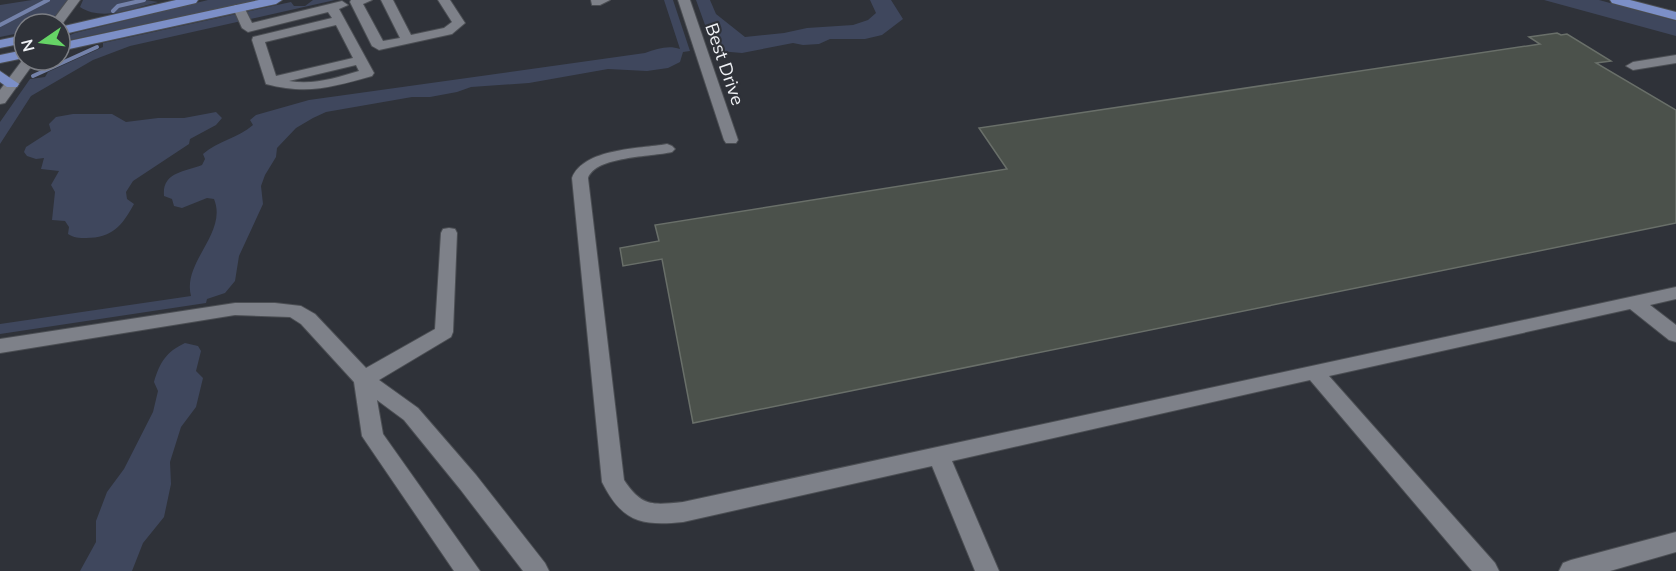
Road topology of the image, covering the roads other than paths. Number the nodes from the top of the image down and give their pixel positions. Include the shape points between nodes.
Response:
1 (192, 0) edge
2 (276, 0) edge
3 (387, 0) edge
4 (444, 0) edge
5 (684, 0) edge
6 (1616, 0) edge
7 (361, 1) edge
8 (239, 8) junction
9 (332, 8) junction
10 (1676, 16) edge
11 (340, 20) junction
12 (72, 28) edge
13 (411, 38) junction
14 (72, 43) edge
15 (1676, 58) edge
16 (1632, 66) dead end
17 (6, 80) edge
18 (0, 100) edge
19 (732, 140) dead end
20 (667, 149) dead end
21 (449, 233) dead end
22 (1676, 293) edge
23 (1633, 302) junction
24 (1676, 335) edge
25 (0, 346) edge
26 (1314, 372) junction
27 (364, 379) junction
28 (938, 454) junction
29 (1676, 542) edge
30 (468, 571) edge
31 (537, 571) edge
32 (987, 571) edge
33 (1487, 571) edge
34 (1571, 571) edge

1 - 12 main road
2 - 8 main road
3 - 13 street
4 - 13 street via 459,23
5 - 19 street, Best Drive
6 - 10 main road
7 - 9 street
7 - 13 street via 379,46
8 - 9 street via 248,28
8 - 14 main road
9 - 11 street
11 - 11 street via 258,40 271,81 359,60
15 - 16 street
17 - 18 street
20 - 28 street via 600,159 583,170 580,178 608,451 613,482 625,502 636,512 683,512
21 - 27 street via 444,332
22 - 23 street
23 - 24 street
23 - 26 street
25 - 27 street via 235,309 275,309 294,311 308,318
26 - 28 street
26 - 33 street
27 - 30 street via 373,436
27 - 31 street via 411,414
28 - 32 street
29 - 34 street

